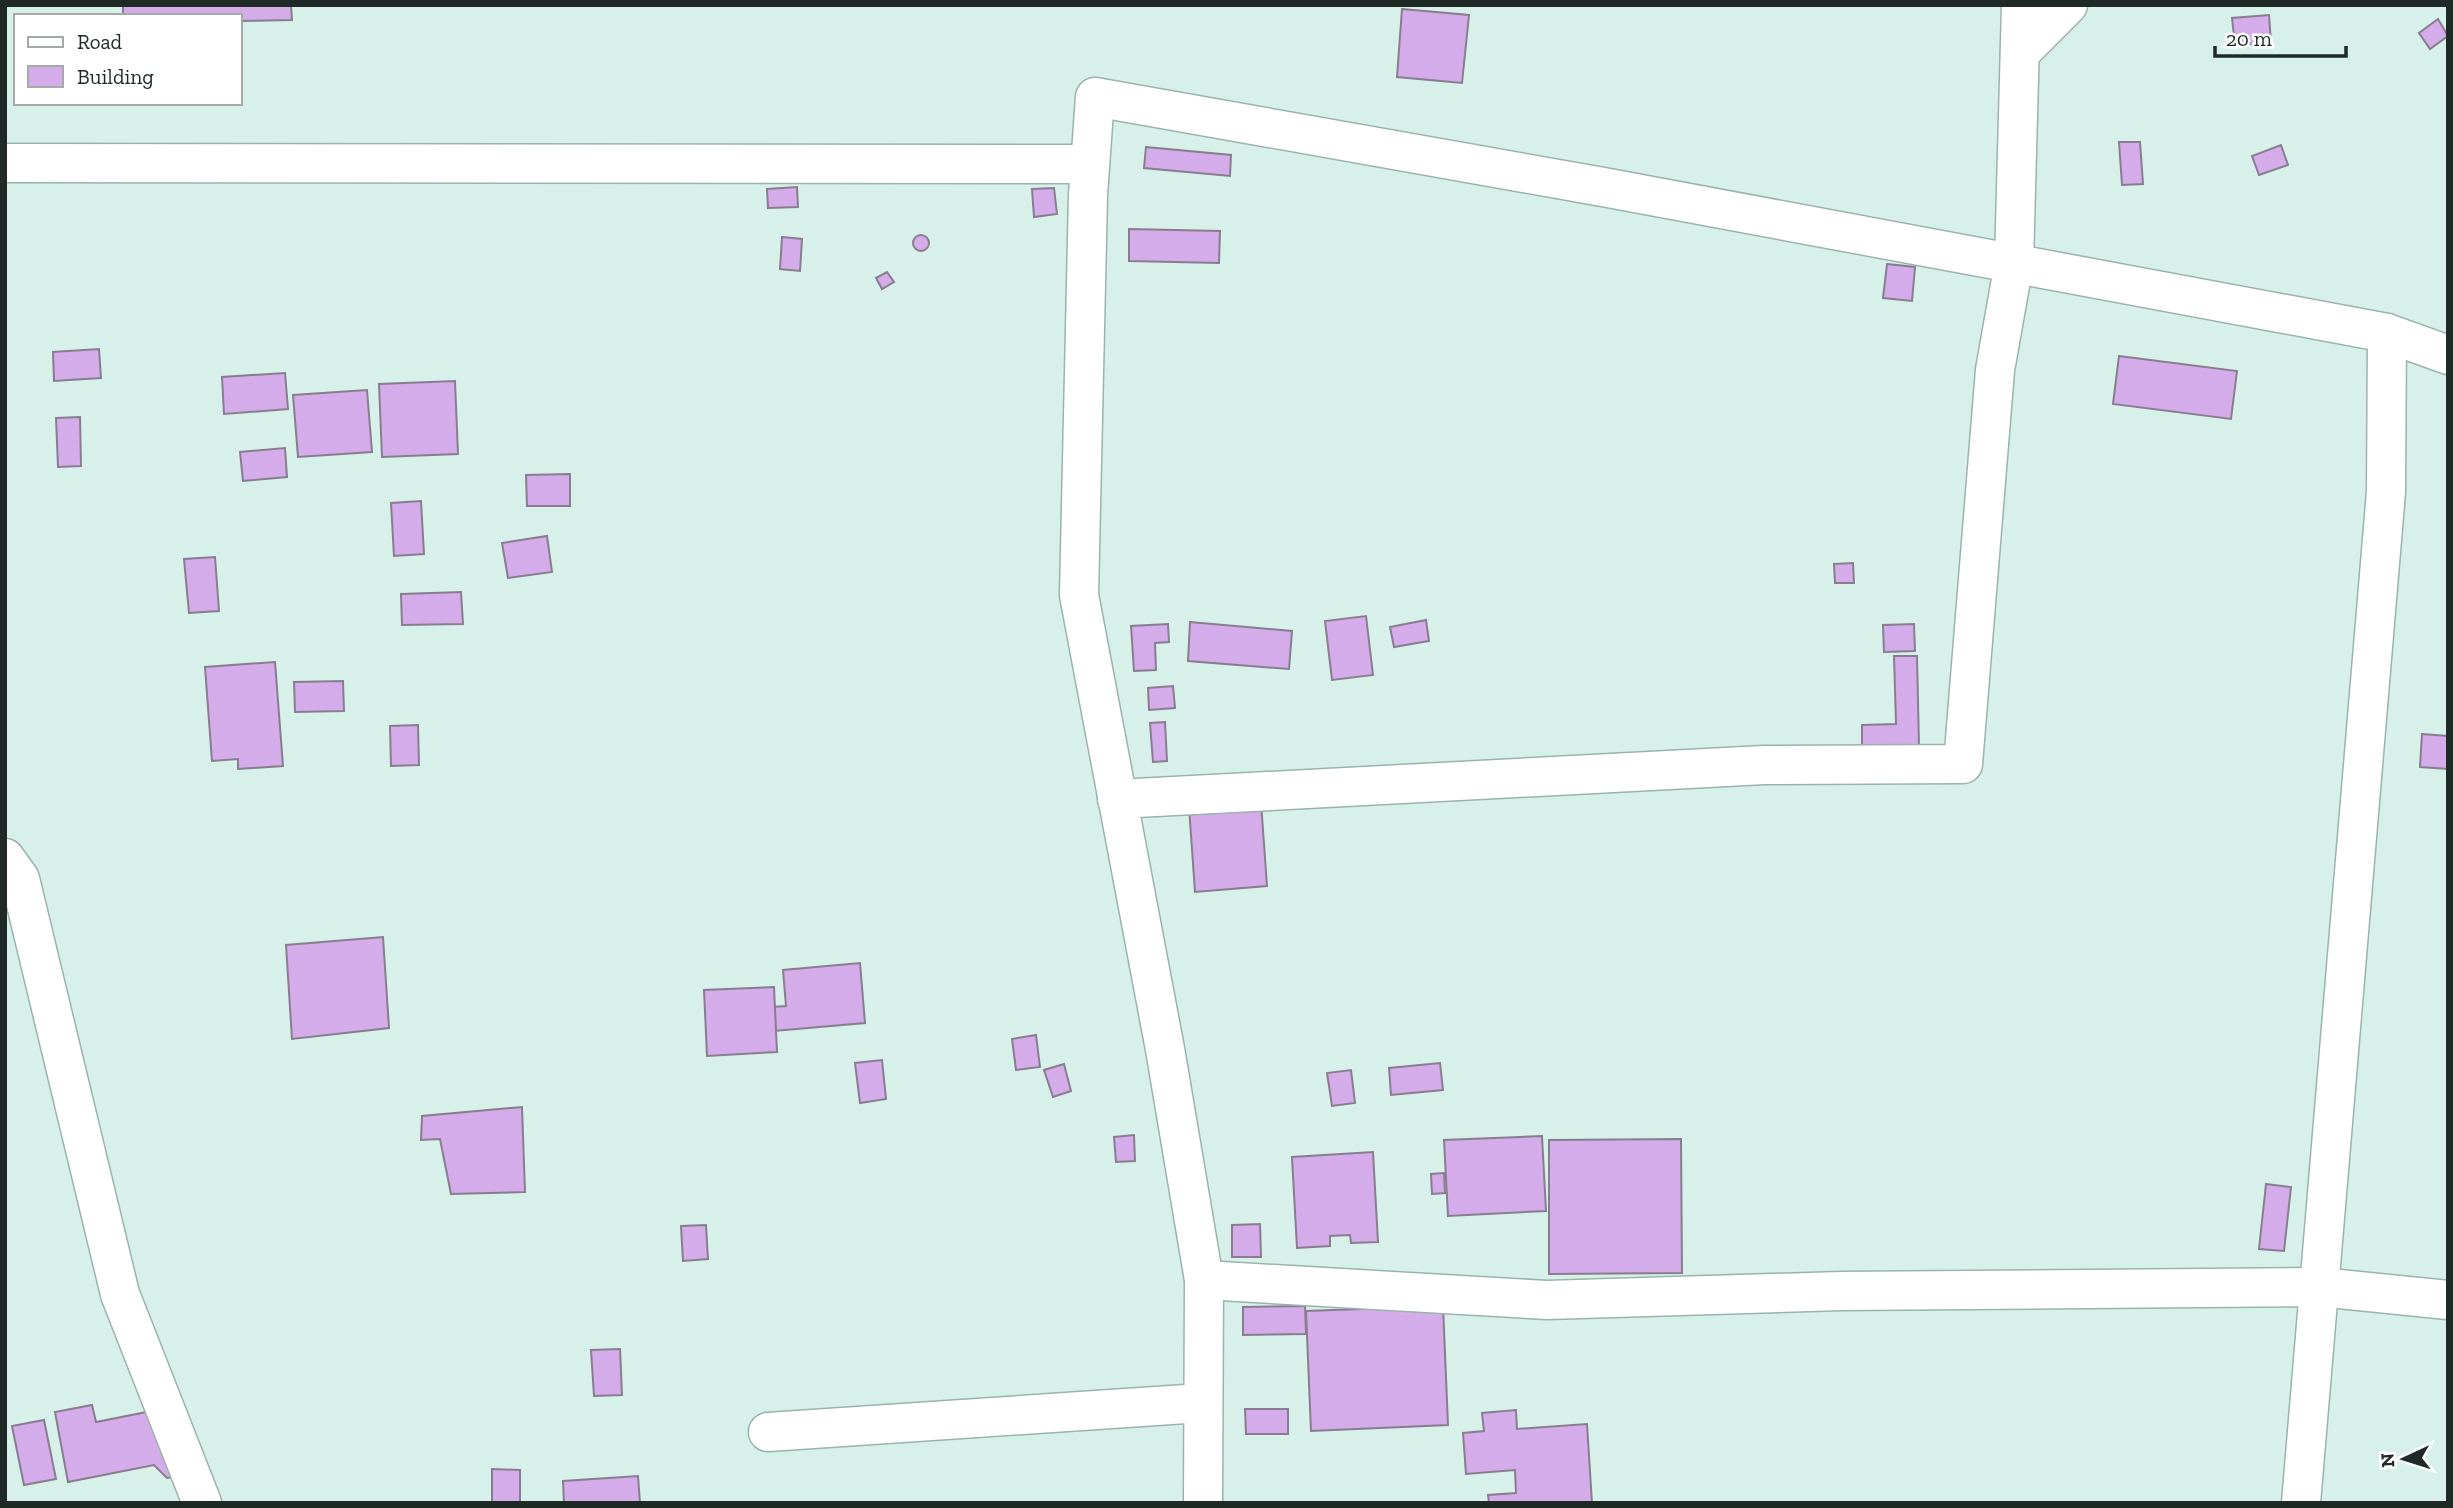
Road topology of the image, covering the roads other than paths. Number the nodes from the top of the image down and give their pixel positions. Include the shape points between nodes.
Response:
1 (2021, 5) edge
2 (2068, 5) edge
3 (2020, 53) junction
4 (5, 163) edge
5 (1090, 164) junction
6 (2014, 263) junction
7 (2387, 334) junction
8 (2448, 355) edge
9 (1117, 799) junction
10 (5, 858) edge
11 (1203, 1280) junction
12 (2320, 1287) junction
13 (2448, 1300) edge
14 (1201, 1403) junction
15 (768, 1432) dead end
16 (202, 1503) edge
17 (1203, 1503) edge
18 (2301, 1503) edge

1 - 3 street
2 - 3 street
3 - 6 street
4 - 5 street
5 - 6 street via 1094,97
5 - 9 street via 1079,595
6 - 7 street
6 - 9 street via 1995,370 1963,764 1764,765
7 - 8 street
7 - 12 street via 2386,492
9 - 11 street
10 - 16 street via 20,879 120,1294
11 - 12 street via 1547,1300 1841,1291
11 - 14 street
12 - 13 street
12 - 18 street
14 - 15 street
14 - 17 street

